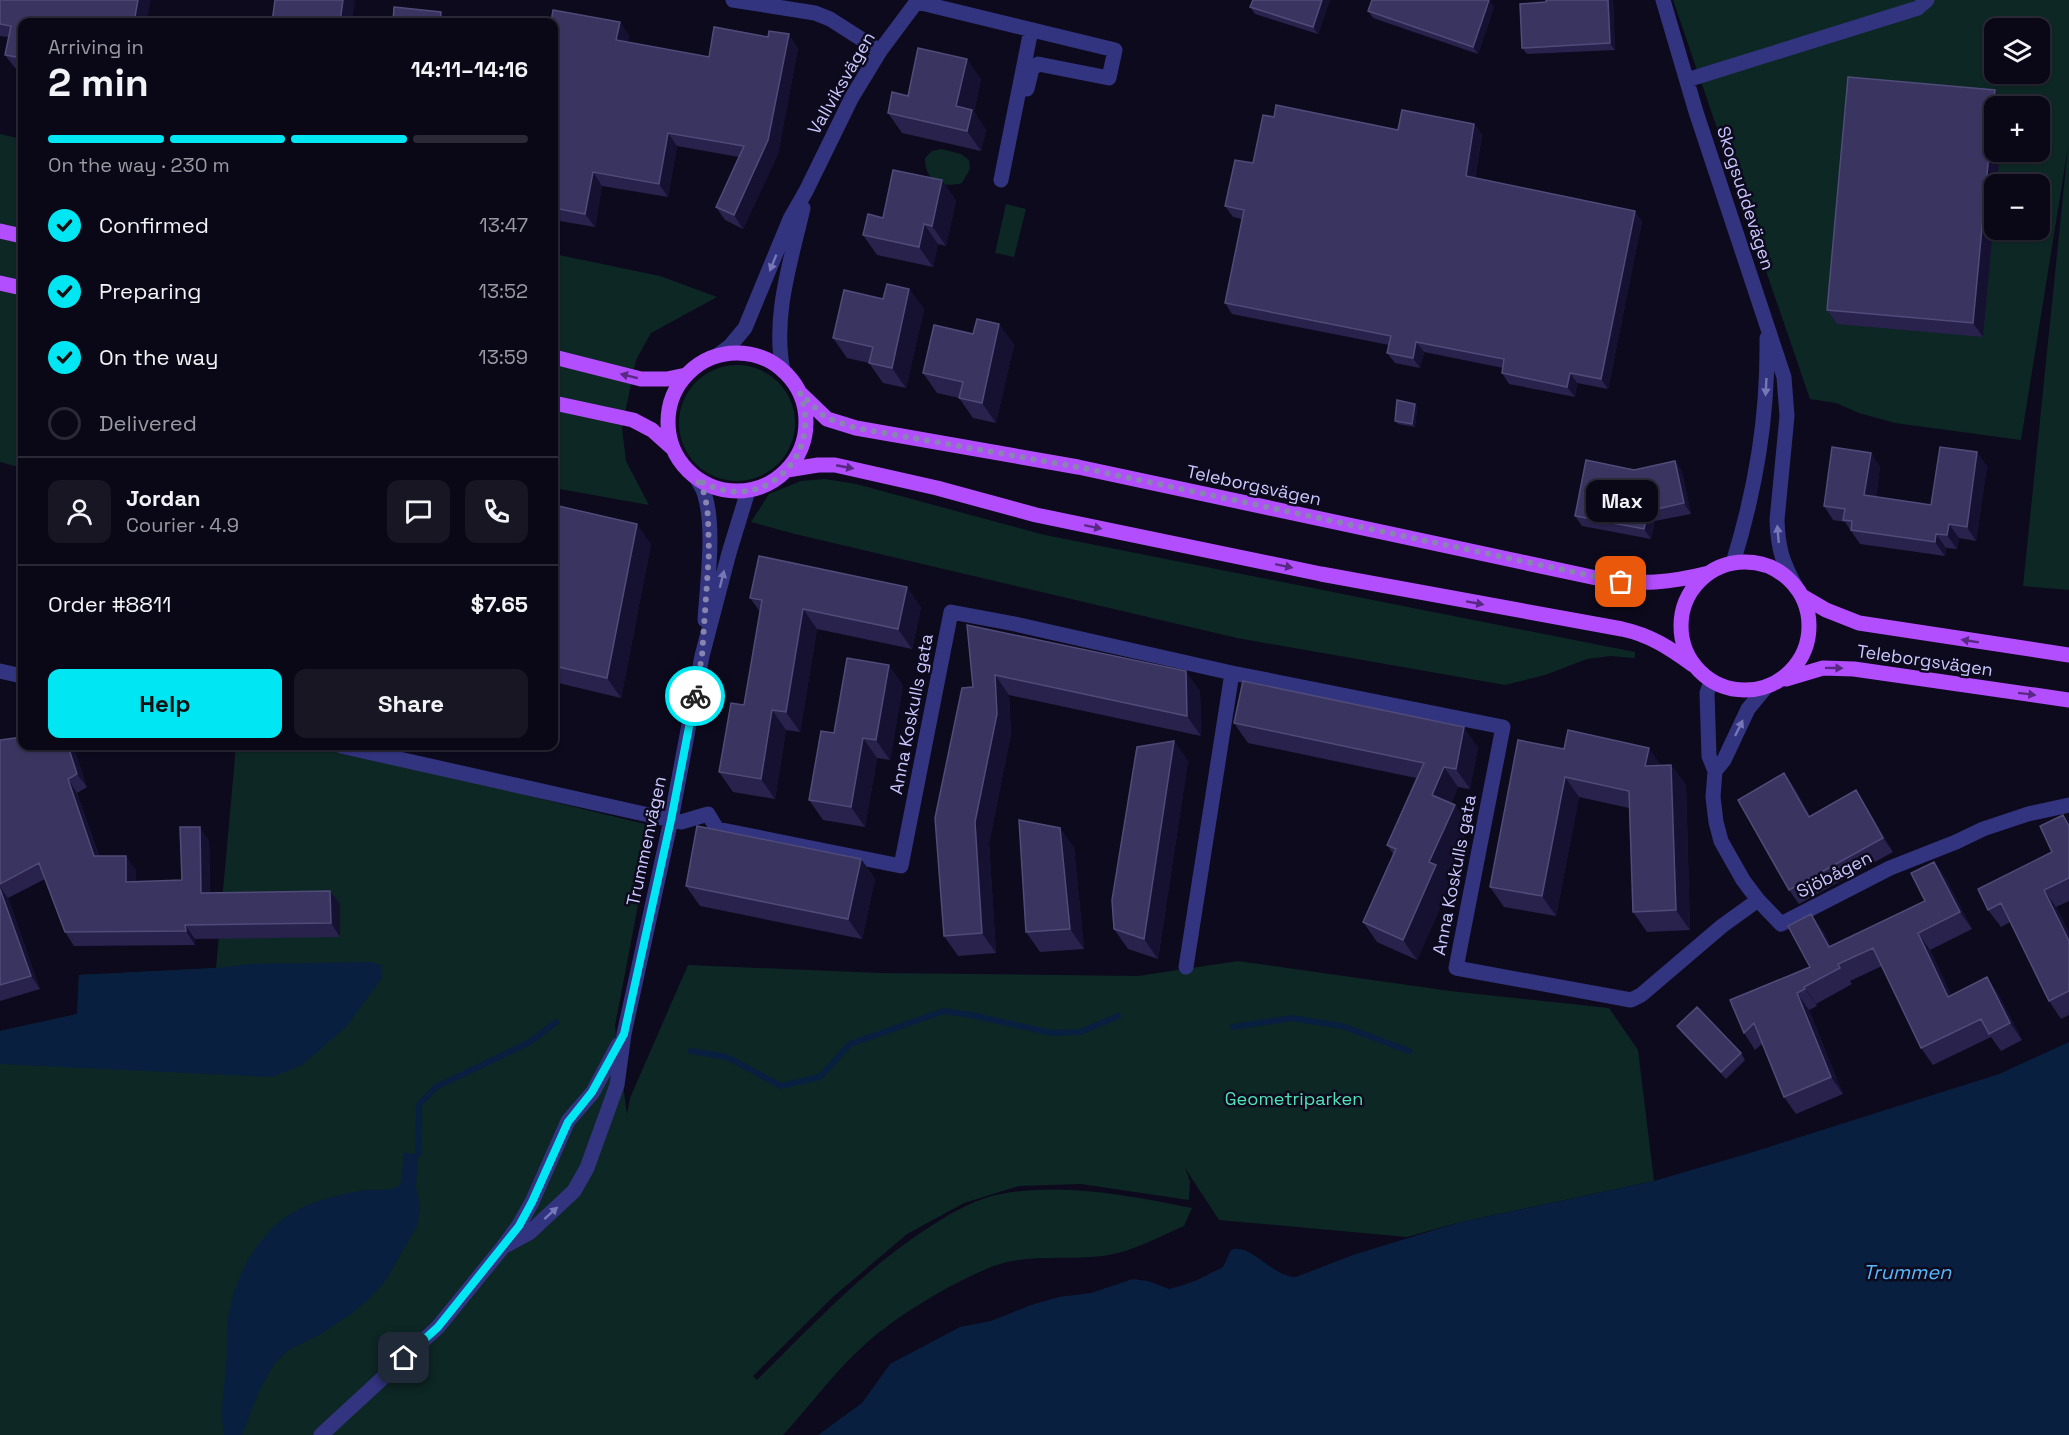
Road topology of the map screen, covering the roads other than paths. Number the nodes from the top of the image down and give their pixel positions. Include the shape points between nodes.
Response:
1 (733, 0) edge
2 (1663, 0) edge
3 (1927, 0) edge
4 (917, 1) edge
5 (1031, 30) junction
6 (880, 51) junction
7 (1687, 80) junction
8 (1027, 89) dead end
9 (1001, 180) dead end
10 (806, 191) junction
11 (0, 231) edge
12 (18, 235) edge
13 (0, 283) edge
14 (18, 287) edge
15 (1767, 329) junction
16 (717, 356) junction
17 (558, 358) edge
18 (783, 371) junction
19 (686, 375) junction
20 (800, 393) junction
21 (558, 404) edge
22 (672, 448) junction
23 (787, 470) junction
24 (697, 479) junction
25 (748, 491) junction
26 (1733, 563) junction
27 (1709, 573) junction
28 (1799, 593) junction
29 (2069, 655) edge
30 (702, 656) junction
31 (1693, 665) junction
32 (0, 672) edge
33 (1232, 673) junction
34 (18, 675) edge
35 (1711, 681) junction
36 (1772, 684) junction
37 (2069, 700) edge
38 (359, 750) edge
39 (1715, 771) junction
40 (2069, 806) edge
41 (671, 820) junction
42 (1758, 900) junction
43 (1186, 967) dead end
44 (624, 1034) junction
45 (503, 1247) junction
46 (321, 1435) edge

1 - 6 street via 815,13
2 - 7 street, Skogsuddevägen
3 - 7 street via 1918,8
4 - 5 street
4 - 6 street, Vallviksvägen
5 - 8 street via 1115,50 1109,78 1038,64 1032,69
5 - 9 street
6 - 10 street, Vallviksvägen via 852,97
7 - 15 street, Skogsuddevägen
10 -> 16 street, Vallviksvägen via 790,219 750,318 739,337
10 - 18 street, Vallviksvägen via 784,290 780,327
11 - 12 main road
13 - 14 main road
15 -> 26 street, Skogsuddevägen via 1765,406 1757,472
28 -> 15 street, Skogsuddevägen via 1780,554 1777,537 1787,403 1784,377
16 - 18 main road via 752,355
16 - 19 main road
19 -> 17 main road via 641,379
18 - 20 main road
19 - 22 main road via 669,409
20 - 23 main road via 806,413 805,434 799,453
20 - 27 main road, Teleborgsvägen via 826,418 856,428 1078,467 1601,579 1660,583
21 - 22 main road via 633,420 652,429
22 - 24 main road
23 - 25 main road via 769,484
23 -> 31 main road via 835,465 1035,515 1622,629 1665,644
24 - 25 main road via 721,490
24 - 30 street, Trummenvägen via 705,495 708,516
30 -> 25 street, Trummenvägen
26 - 27 main road
26 - 28 main road via 1764,564 1782,574
27 - 31 main road via 1691,591 1681,615 1682,641
29 -> 28 main road, Teleborgsvägen via 1859,623 1826,610
28 - 36 main road via 1808,617 1808,638 1794,668
30 - 41 street, Trummenvägen
31 - 35 main road
32 - 34 street
33 - 41 street, Anna Koskulls gata via 951,612 901,866 717,829 708,814 681,822
33 - 42 street, Anna Koskulls gata via 1503,728 1456,968 1631,1000
33 - 43 street
35 - 36 main road via 1733,690 1756,690
35 - 39 street, Sjöbågen via 1707,693 1709,756
36 -> 37 main road, Teleborgsvägen via 1823,668 1854,669
39 -> 36 street, Sjöbågen via 1748,710
38 - 41 street
39 - 42 street, Sjöbågen via 1713,797 1721,841
40 - 42 street, Sjöbågen via 1983,829 1890,868 1781,924
41 - 44 street, Trummenvägen
44 - 45 street, Trummenvägen via 592,1092 568,1122 532,1202
45 -> 44 street, Trummenvägen via 529,1233 574,1191 587,1168 617,1085
45 - 46 street, Trummenvägen via 438,1327

